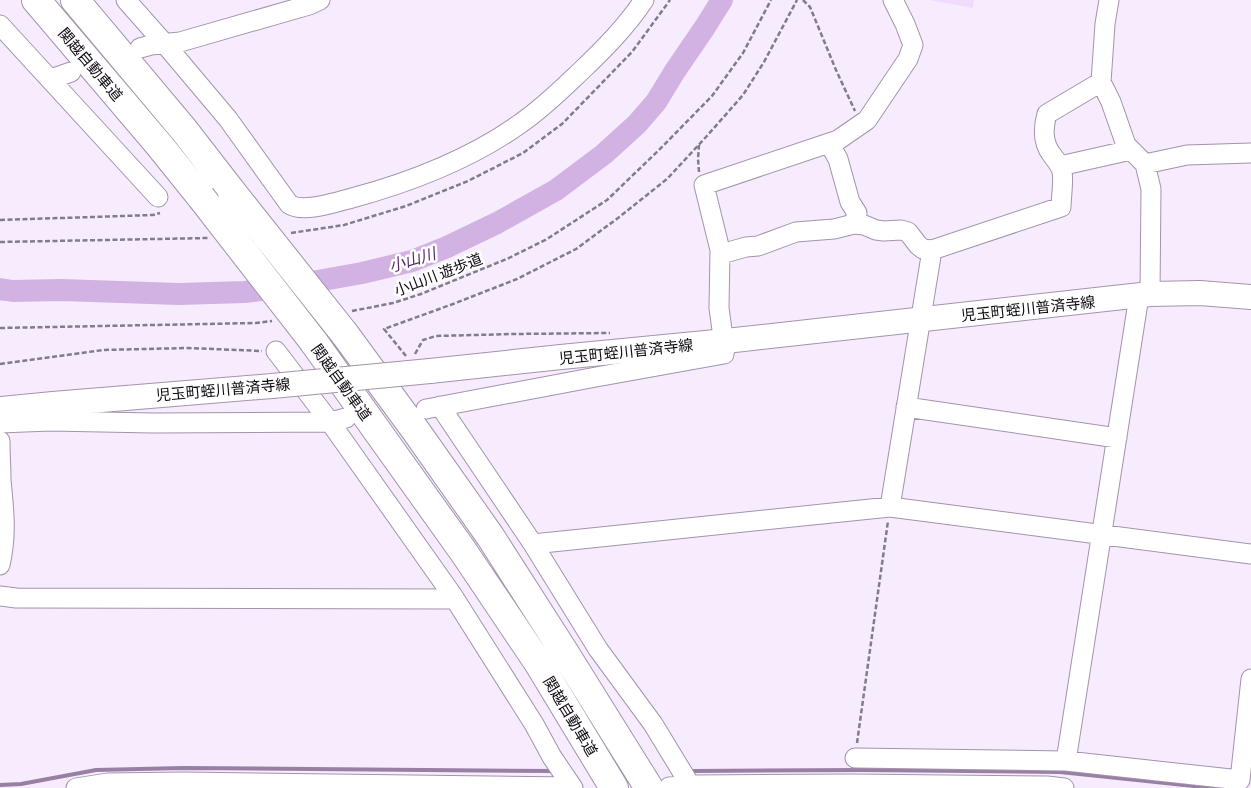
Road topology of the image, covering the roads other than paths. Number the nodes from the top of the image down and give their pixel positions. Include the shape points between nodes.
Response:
1 (36, 0) edge
2 (75, 0) edge
3 (126, 0) edge
4 (320, 0) edge
5 (644, 0) edge
6 (893, 0) edge
7 (1109, 0) edge
8 (0, 25) edge
9 (164, 43) junction
10 (140, 48) dead end
11 (70, 72) dead end
12 (51, 80) junction
13 (1101, 82) junction
14 (829, 143) junction
15 (1131, 150) junction
16 (1251, 153) edge
17 (1145, 164) junction
18 (1060, 166) junction
19 (158, 197) road end
20 (854, 224) junction
21 (932, 250) junction
22 (721, 254) junction
23 (1144, 295) junction
24 (1251, 297) edge
25 (920, 320) junction
26 (726, 341) junction
27 (276, 351) road end
28 (906, 407) junction
29 (0, 409) edge
30 (338, 420) junction
31 (0, 423) edge
32 (1117, 438) junction
33 (0, 441) edge
34 (890, 507) junction
35 (1102, 535) junction
36 (533, 544) junction
37 (1251, 554) edge
38 (0, 565) edge
39 (0, 596) edge
40 (455, 599) junction
41 (1251, 678) edge
42 (854, 758) road end
43 (1066, 761) junction
44 (573, 787) edge
45 (659, 787) edge
46 (691, 787) edge
47 (76, 788) edge
48 (614, 788) edge
49 (1064, 788) edge

1 - 48 highway, 関越自動車道, bridge via 160,146 313,341 469,559 539,664
2 - 45 highway, 関越自動車道, bridge via 232,192 346,323 563,650
3 - 9 street
4 - 9 street via 180,42
5 - 9 street via 612,40 566,86 521,123 490,143 386,189 302,208 289,204 228,119
6 - 14 street via 913,44 908,59 867,120
7 - 13 street
8 - 12 street
9 - 10 street
11 - 12 street
12 - 19 street
13 - 15 street via 1126,145
13 - 18 street via 1047,114 1044,139
14 - 20 street via 857,213
14 - 22 street via 704,185
15 - 17 street
15 - 18 street
16 - 17 street via 1187,155
17 - 23 street via 1151,189
18 - 21 street via 1061,207
20 - 21 street via 876,230 908,232 918,246
20 - 22 street via 796,232 758,246
21 - 25 street
22 - 26 street via 719,308
23 - 24 main road, 児玉町蛭川普済寺線 via 1200,293
23 - 25 main road, 児玉町蛭川普済寺線
23 - 32 street
25 - 26 main road, 児玉町蛭川普済寺線
25 - 28 street
26 - 29 main road, 児玉町蛭川普済寺線, bridge via 419,362 272,386
26 - 36 street via 724,354 433,408
27 - 30 street
28 - 32 street
28 - 34 street
30 - 31 street
30 - 40 street
32 - 35 street
33 - 38 street via 5,520
34 - 35 street
34 - 36 street
35 - 37 street
35 - 43 street
36 - 46 street via 598,649 653,724
39 - 40 street
40 - 44 street
41 - 43 street via 1240,780
42 - 43 street
44 - 47 street via 183,782 108,783
45 - 46 street
46 - 49 street via 853,784

